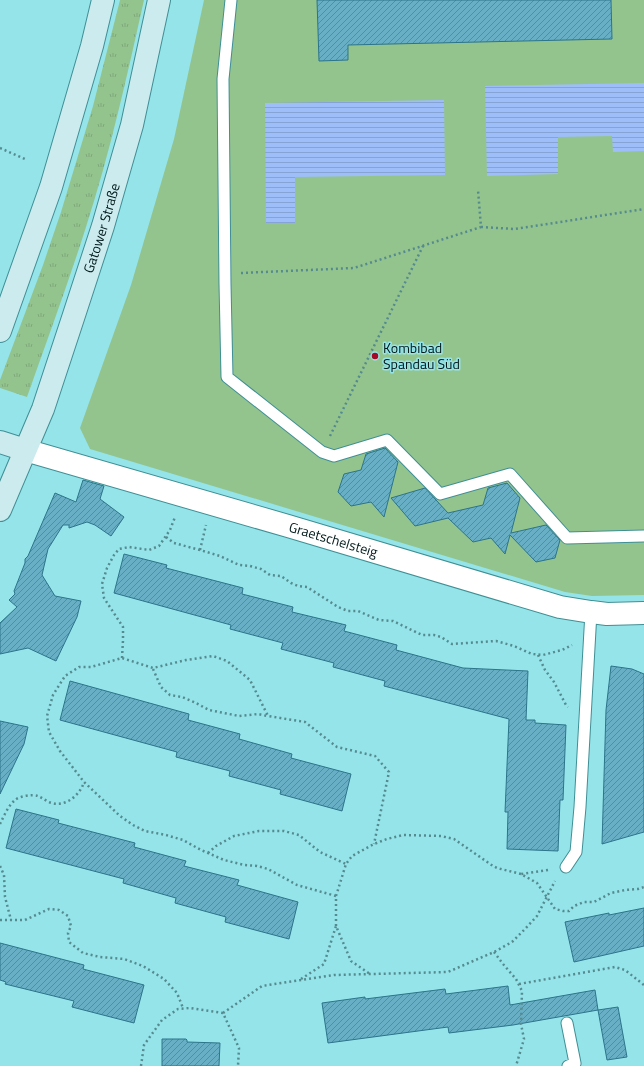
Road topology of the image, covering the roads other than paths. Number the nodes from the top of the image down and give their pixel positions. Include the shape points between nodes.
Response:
1 (103, 0) edge
2 (159, 0) edge
3 (231, 0) edge
4 (0, 331) edge
5 (0, 442) edge
6 (25, 450) junction
7 (0, 510) edge
8 (644, 536) edge
9 (591, 612) junction
10 (644, 613) edge
11 (566, 867) road end
12 (567, 1023) dead end
13 (568, 1066) edge

1 - 4 main road via 84,76 51,187
2 - 6 main road, Gatower Straße via 132,125 103,226 43,409
3 - 8 lane via 223,79 227,377 322,452 334,456 387,440 440,494 510,474 567,538
5 - 6 main road
6 - 7 main road, Gatower Straße
6 - 9 street, Graetschelsteig via 560,607
9 - 10 street, Graetschelsteig
9 - 11 lane via 576,852
12 - 13 lane via 575,1064

